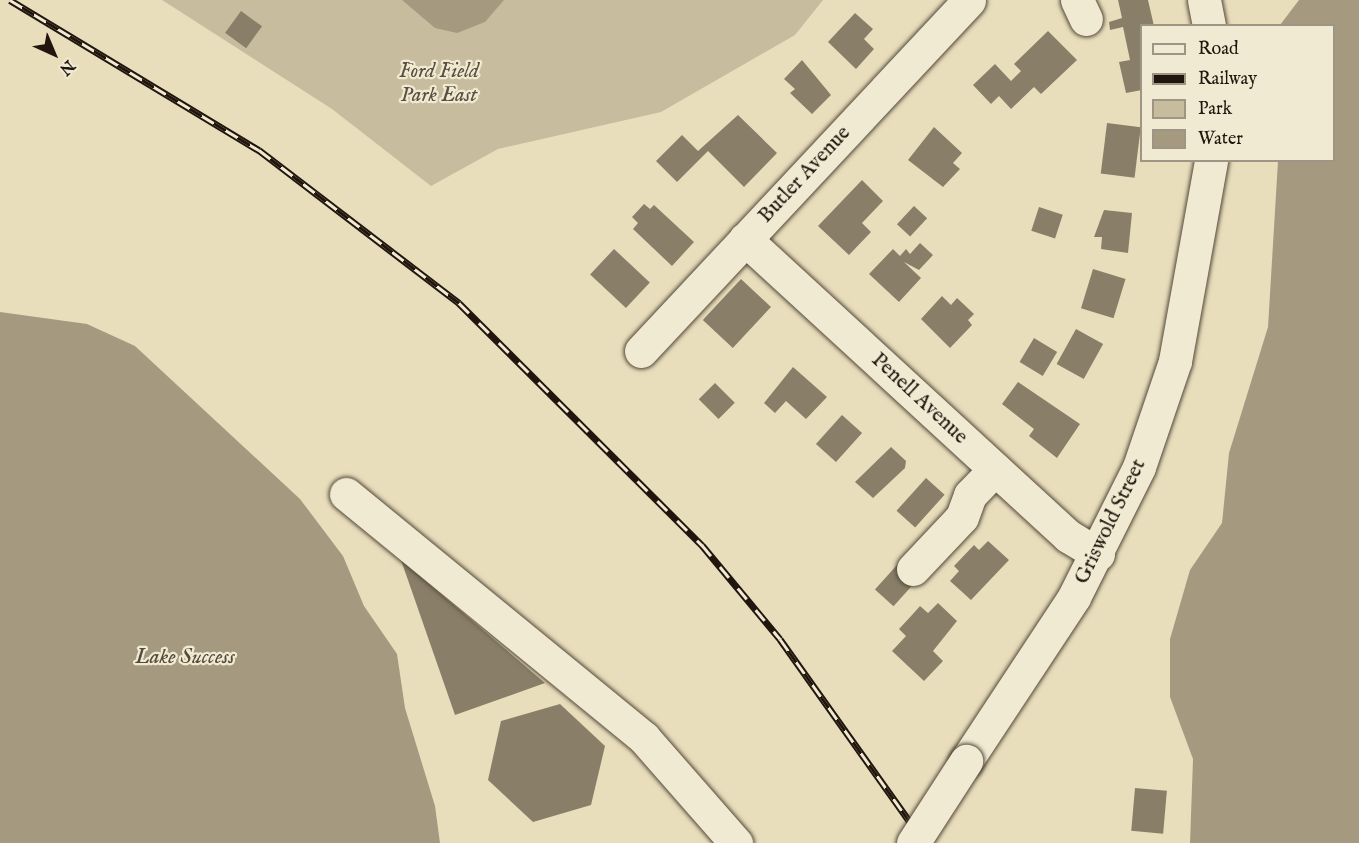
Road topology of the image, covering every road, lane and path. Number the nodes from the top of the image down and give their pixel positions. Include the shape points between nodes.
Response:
1 (969, 0) edge
2 (1204, 0) edge
3 (1209, 24) edge
4 (1211, 162) edge
5 (745, 239) junction
6 (640, 351) dead end
7 (995, 469) junction
8 (346, 494) dead end
9 (1098, 554) junction
10 (913, 569) dead end
11 (736, 843) edge
12 (913, 843) edge

1 - 5 street, Butler Avenue
2 - 3 street
4 - 9 street, Griswold Street via 1174,361 1139,467
5 - 6 street, Butler Avenue
5 - 7 street, Penell Avenue
7 - 9 street, Penell Avenue via 1068,536
7 - 10 street via 970,495 962,517
8 - 11 street via 644,738
9 - 12 street, Griswold Street, bridge via 1049,640

